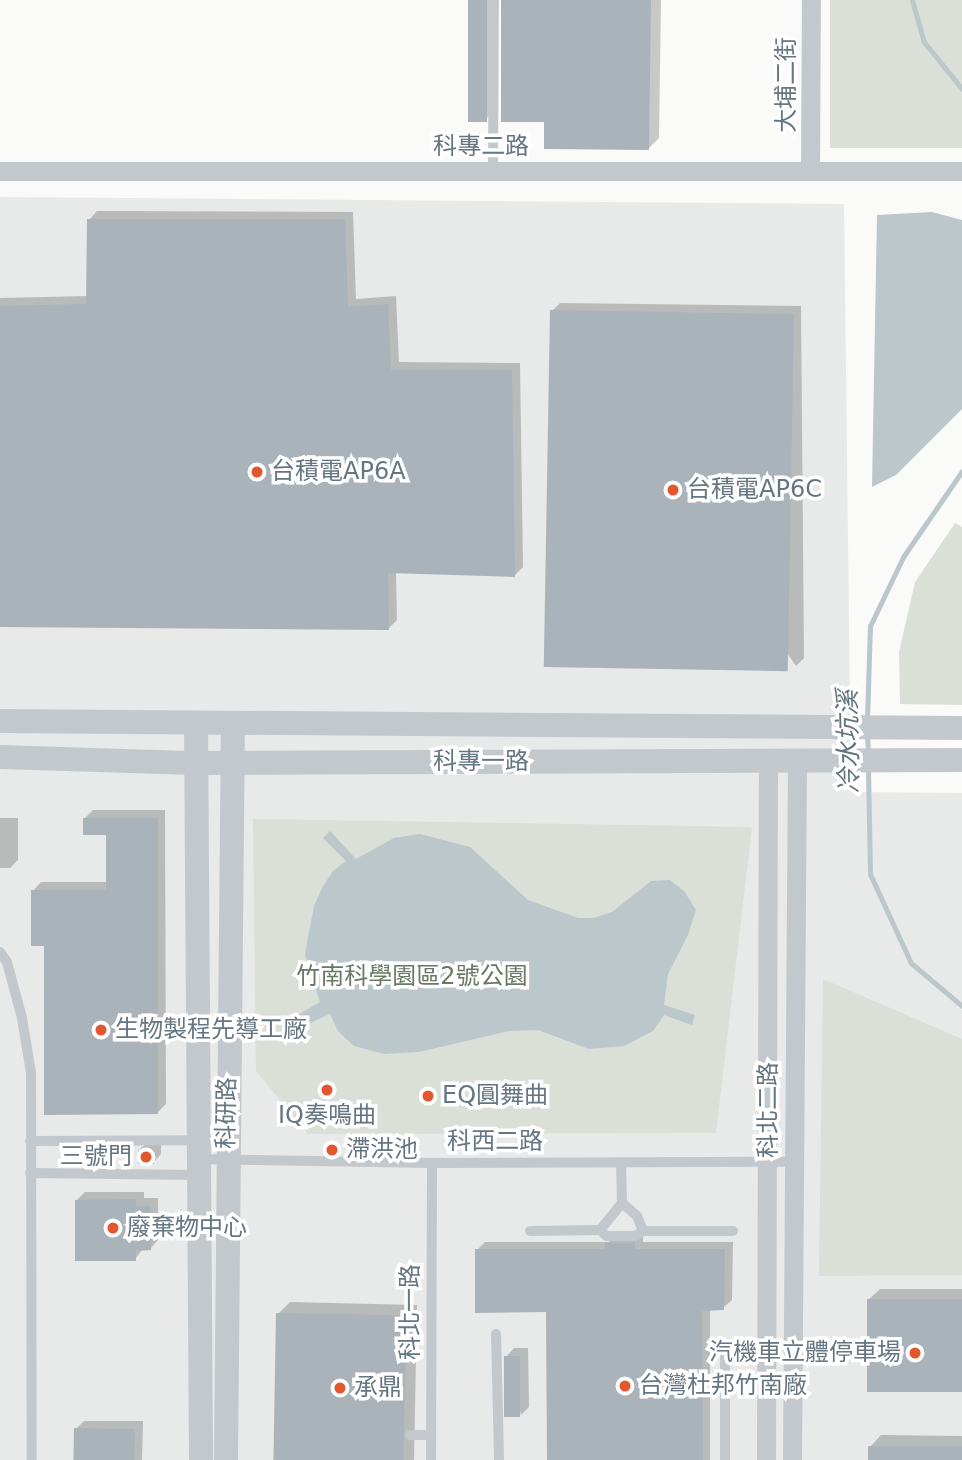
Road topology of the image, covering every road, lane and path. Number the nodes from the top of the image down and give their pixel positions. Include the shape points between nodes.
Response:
1 (494, 0) edge
2 (811, 0) edge
3 (0, 171) edge
4 (492, 171) junction
5 (810, 171) junction
6 (962, 171) edge
7 (0, 722) edge
8 (233, 723) junction
9 (196, 724) junction
10 (770, 726) junction
11 (798, 726) junction
12 (962, 728) edge
13 (0, 757) edge
14 (962, 760) edge
15 (797, 761) junction
16 (233, 762) junction
17 (768, 762) junction
18 (195, 763) junction
19 (0, 952) edge
20 (30, 1141) junction
21 (198, 1158) junction
22 (227, 1159) junction
23 (793, 1162) junction
24 (432, 1163) junction
25 (621, 1163) junction
26 (767, 1163) junction
27 (30, 1173) junction
28 (622, 1203) junction
29 (600, 1230) junction
30 (530, 1231) dead end
31 (643, 1231) junction
32 (733, 1231) dead end
33 (496, 1334) dead end
34 (726, 1344) dead end
35 (410, 1435) dead end
36 (431, 1435) junction
37 (32, 1460) edge
38 (201, 1460) edge
39 (226, 1460) edge
40 (431, 1460) edge
41 (499, 1460) edge
42 (725, 1460) edge
43 (766, 1460) edge
44 (792, 1460) edge

1 - 4 lane
2 - 5 street, 大埔二街
3 - 4 street, 科專二路
4 - 5 street, 科專二路
5 - 6 street, 科專二路
7 - 9 street, 科專一路
8 - 9 street, 科專一路
8 - 10 street, 科專一路
8 - 16 street, 科研路
9 - 18 street, 科研路
10 - 11 street, 科專一路
10 - 17 street
11 - 12 street, 科專一路
11 - 15 street
13 - 18 street, 科專一路
14 - 15 street, 科專一路
15 - 17 street, 科專一路
15 - 23 street, 科北二路
16 - 17 street, 科專一路
16 - 18 street, 科專一路
16 - 22 street, 科研路
17 - 26 street, 科北二路
18 - 21 street, 科研路
19 - 20 lane via 22,1018 29,1062
20 - 21 lane
20 - 27 lane
21 - 22 lane, 科西二路
21 - 27 lane
21 - 38 street, 科研路
22 - 24 lane, 科西二路
22 - 39 street, 科研路
23 - 26 lane, 科西二路
23 - 44 street, 科北二路
24 - 25 lane, 科西二路
24 - 36 lane, 科北一路
25 - 26 lane, 科西二路
25 - 28 lane
26 - 43 street, 科北二路
27 - 37 lane
28 - 29 lane
28 - 31 lane via 637,1216
29 - 30 lane
29 - 31 lane via 607,1236 635,1236
31 - 32 lane
33 - 41 lane
34 - 42 lane
35 - 36 lane
36 - 40 lane, 科北一路

